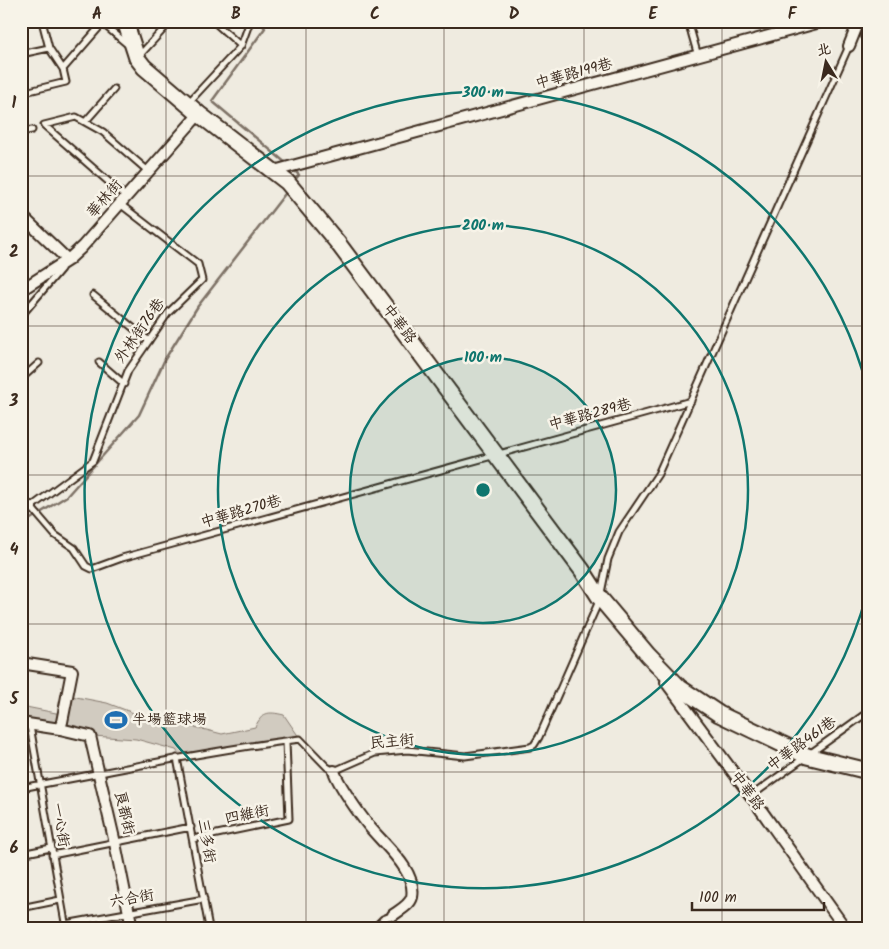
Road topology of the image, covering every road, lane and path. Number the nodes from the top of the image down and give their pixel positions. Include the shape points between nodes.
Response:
1 (42, 21) edge
2 (125, 21) edge
3 (171, 21) edge
4 (213, 21) edge
5 (250, 21) edge
6 (688, 21) edge
7 (824, 21) edge
8 (859, 21) edge
9 (102, 22) edge
10 (241, 46) junction
11 (850, 46) joint
12 (49, 48) junction
13 (135, 53) junction
14 (21, 54) edge
15 (698, 56) junction
16 (63, 69) junction
17 (114, 89) dead end
18 (21, 93) edge
19 (194, 109) junction
20 (85, 122) junction
21 (32, 130) dead end
22 (21, 132) edge
23 (149, 171) junction
24 (274, 171) junction
25 (123, 201) junction
26 (21, 215) edge
27 (68, 260) junction
28 (21, 290) edge
29 (93, 295) dead end
30 (21, 316) edge
31 (149, 342) junction
32 (99, 362) dead end
33 (39, 363) dead end
34 (21, 379) edge
35 (124, 384) junction
36 (691, 401) junction
37 (496, 454) junction
38 (21, 498) edge
39 (31, 507) junction
40 (21, 513) edge
41 (600, 598) junction
42 (648, 655) junction
43 (21, 663) edge
44 (868, 712) edge
45 (26, 724) edge
46 (60, 729) junction
47 (286, 741) junction
48 (807, 756) junction
49 (177, 758) junction
50 (334, 771) junction
51 (868, 771) edge
52 (100, 773) junction
53 (40, 785) junction
54 (21, 788) edge
55 (751, 796) junction
56 (191, 828) junction
57 (193, 839) junction
58 (115, 843) junction
59 (51, 848) junction
60 (21, 854) edge
61 (52, 854) junction
62 (204, 899) junction
63 (60, 900) junction
64 (21, 908) edge
65 (129, 912) junction
66 (393, 915) joint
67 (65, 926) edge
68 (132, 928) edge
69 (209, 928) edge
70 (374, 928) edge
71 (845, 928) edge

1 - 12 lane
2 - 13 main road, 中華路
3 - 13 lane
4 - 10 lane
5 - 10 lane
6 - 15 lane
7 - 15 street, 中華路199巷
8 - 11 street
9 - 13 lane
9 - 16 lane
10 - 19 lane
11 - 36 lane
12 - 14 lane
12 - 16 lane
13 - 19 main road, 中華路 via 144,67
15 - 24 street, 中華路199巷
16 - 18 lane via 66,82
17 - 20 lane
19 - 23 street, 華林街
19 - 24 main road, 中華路
20 - 23 lane via 103,132
20 - 25 lane via 76,117 44,125
21 - 22 lane
23 - 25 street, 華林街
24 - 37 main road, 中華路 via 337,242
25 - 27 street, 華林街
25 - 31 lane, 外林街76巷 via 198,264 202,280 168,313
26 - 27 street
27 - 28 street, 華林街
27 - 30 lane
29 - 31 lane
31 - 35 lane, 外林街76巷 via 128,371
32 - 35 lane
33 - 34 lane
35 - 39 lane, 外林街76巷 via 93,461
36 - 37 lane, 中華路289巷
36 - 41 lane via 658,474 619,532 608,560
37 - 39 lane, 中華路270巷 via 92,568 86,566 74,548 55,536
37 - 41 main road, 中華路
38 - 39 lane, 中華路270巷
39 - 40 street, 外林街76巷
41 - 42 main road, 中華路
41 - 50 lane, 民主街 via 534,745 465,756 407,750 375,753
42 - 48 main road, 中華路 via 680,688 719,714
42 - 55 street, 中華路
43 - 46 street via 72,671
44 - 48 lane, 中華路461巷
45 - 46 street, 良都街
45 - 53 lane, 一心街
46 - 52 street, 良都街 via 90,736
47 - 49 lane
47 - 50 lane via 300,740 326,768
47 - 57 lane, 四維街 via 289,819
48 - 51 main road, 中華路
48 - 55 lane, 中華路461巷
49 - 52 lane
49 - 56 lane, 三多街
50 - 66 street via 361,816 400,860 411,884 411,900
52 - 53 lane
52 - 58 street, 良都街
53 - 54 lane
53 - 59 lane, 一心街
55 - 71 street, 中華路
56 - 57 lane, 三多街
56 - 58 lane
57 - 62 lane, 三多街
58 - 61 lane
58 - 65 street, 良都街
59 - 60 lane
59 - 61 lane, 一心街
61 - 63 lane, 一心街
62 - 65 lane, 六合街
62 - 69 lane, 三多街
63 - 64 lane
63 - 67 lane, 一心街
65 - 67 lane, 六合街
65 - 68 street, 良都街
66 - 70 lane

